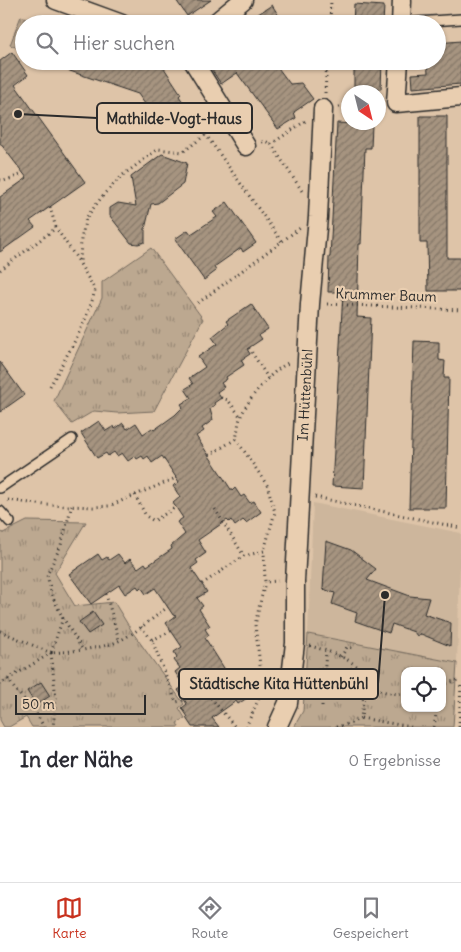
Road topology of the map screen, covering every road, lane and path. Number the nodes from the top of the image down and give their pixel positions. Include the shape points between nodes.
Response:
1 (56, 0) edge
2 (243, 0) edge
3 (331, 0) edge
4 (402, 0) edge
5 (97, 15) edge
6 (225, 15) edge
7 (330, 15) edge
8 (401, 15) edge
9 (461, 19) edge
10 (446, 20) edge
11 (198, 70) edge
12 (326, 70) edge
13 (398, 70) edge
14 (461, 97) edge
15 (222, 109) junction
16 (323, 109) junction
17 (207, 134) junction
18 (270, 144) junction
19 (246, 146) joint
20 (23, 174) dead end
21 (0, 180) edge
22 (302, 192) dead end
23 (50, 207) dead end
24 (300, 227) dead end
25 (56, 228) junction
26 (282, 242) junction
27 (80, 264) junction
28 (0, 270) edge
29 (198, 303) dead end
30 (310, 304) junction
31 (461, 310) edge
32 (249, 348) dead end
33 (307, 360) junction
34 (268, 378) junction
35 (50, 386) dead end
36 (221, 398) dead end
37 (240, 416) junction
38 (236, 438) junction
39 (72, 439) dead end
40 (209, 455) dead end
41 (176, 478) dead end
42 (0, 488) edge
43 (301, 494) junction
44 (135, 496) junction
45 (0, 499) edge
46 (72, 505) junction
47 (176, 508) dead end
48 (215, 509) dead end
49 (0, 511) edge
50 (10, 522) dead end
51 (461, 528) edge
52 (264, 551) junction
53 (244, 556) junction
54 (296, 581) junction
55 (266, 582) junction
56 (202, 584) dead end
57 (106, 594) dead end
58 (168, 607) dead end
59 (63, 618) junction
60 (141, 626) junction
61 (0, 631) edge
62 (172, 631) dead end
63 (119, 640) junction
64 (152, 640) junction
65 (295, 644) junction
66 (355, 648) dead end
67 (83, 650) junction
68 (326, 651) junction
69 (51, 653) junction
70 (341, 656) junction
71 (324, 672) junction
72 (374, 672) dead end
73 (8, 679) junction
74 (367, 679) junction
75 (461, 679) edge
76 (0, 684) edge
77 (370, 684) junction
78 (446, 684) edge
79 (461, 684) edge
80 (364, 693) junction
81 (401, 694) edge
82 (211, 698) dead end
83 (185, 700) dead end
84 (322, 706) dead end
85 (436, 712) edge
86 (361, 718) junction
87 (44, 727) edge
88 (53, 727) edge
89 (235, 727) edge
90 (246, 727) edge
91 (277, 727) edge
92 (336, 727) edge
93 (411, 727) edge
94 (434, 727) edge
95 (459, 727) edge

1 - 5 street
2 - 6 street
3 - 7 path
4 - 8 street
9 - 10 lane
11 - 15 street
12 - 16 path
13 - 14 street via 396,103
15 - 17 path via 199,125
15 - 19 street
16 - 18 path
16 - 30 street, Im Hüttenbühl
17 - 26 path
17 - 27 path via 183,152 158,149 105,193 86,218
18 - 19 path via 265,141
18 - 22 path
20 - 21 path
23 - 25 path
24 - 26 path
25 - 27 path
25 - 28 path
26 - 29 path
27 - 35 path via 95,290 74,342
30 - 31 path, Krummer Baum
30 - 33 street, Im Hüttenbühl
32 - 34 path
33 - 34 path via 288,362
33 - 43 street, Im Hüttenbühl
34 - 37 path
36 - 37 path via 228,400
37 - 38 path
38 - 40 path
38 - 52 path via 267,485 275,512
39 - 42 lane
41 - 44 path
43 - 51 path
43 - 54 street, Im Hüttenbühl
44 - 46 path via 109,506
44 - 47 path via 146,516 154,522
45 - 46 path
46 - 59 path via 60,545 46,575
48 - 53 path
49 - 50 lane
52 - 53 path
52 - 55 path
53 - 56 path
54 - 55 path
54 - 65 street, Im Hüttenbühl
55 - 90 path via 255,625 263,689
57 - 63 path
58 - 60 path
59 - 67 path
59 - 69 path
60 - 63 path
60 - 64 path
61 - 69 path
62 - 64 path
63 - 67 path
64 - 83 path via 176,702
65 - 68 path
65 - 91 street, Im Hüttenbühl via 288,703
66 - 70 path via 347,647
67 - 69 path
68 - 70 path
68 - 71 path
69 - 73 path
69 - 88 path via 56,699
70 - 74 path via 356,665
71 - 80 path
71 - 84 path
72 - 74 path
73 - 76 path
73 - 87 path via 33,708
74 - 77 path
75 - 78 path
77 - 80 path
77 - 81 path via 391,694
79 - 95 path
80 - 86 path
82 - 89 path
85 - 94 path
86 - 92 path
86 - 93 path

